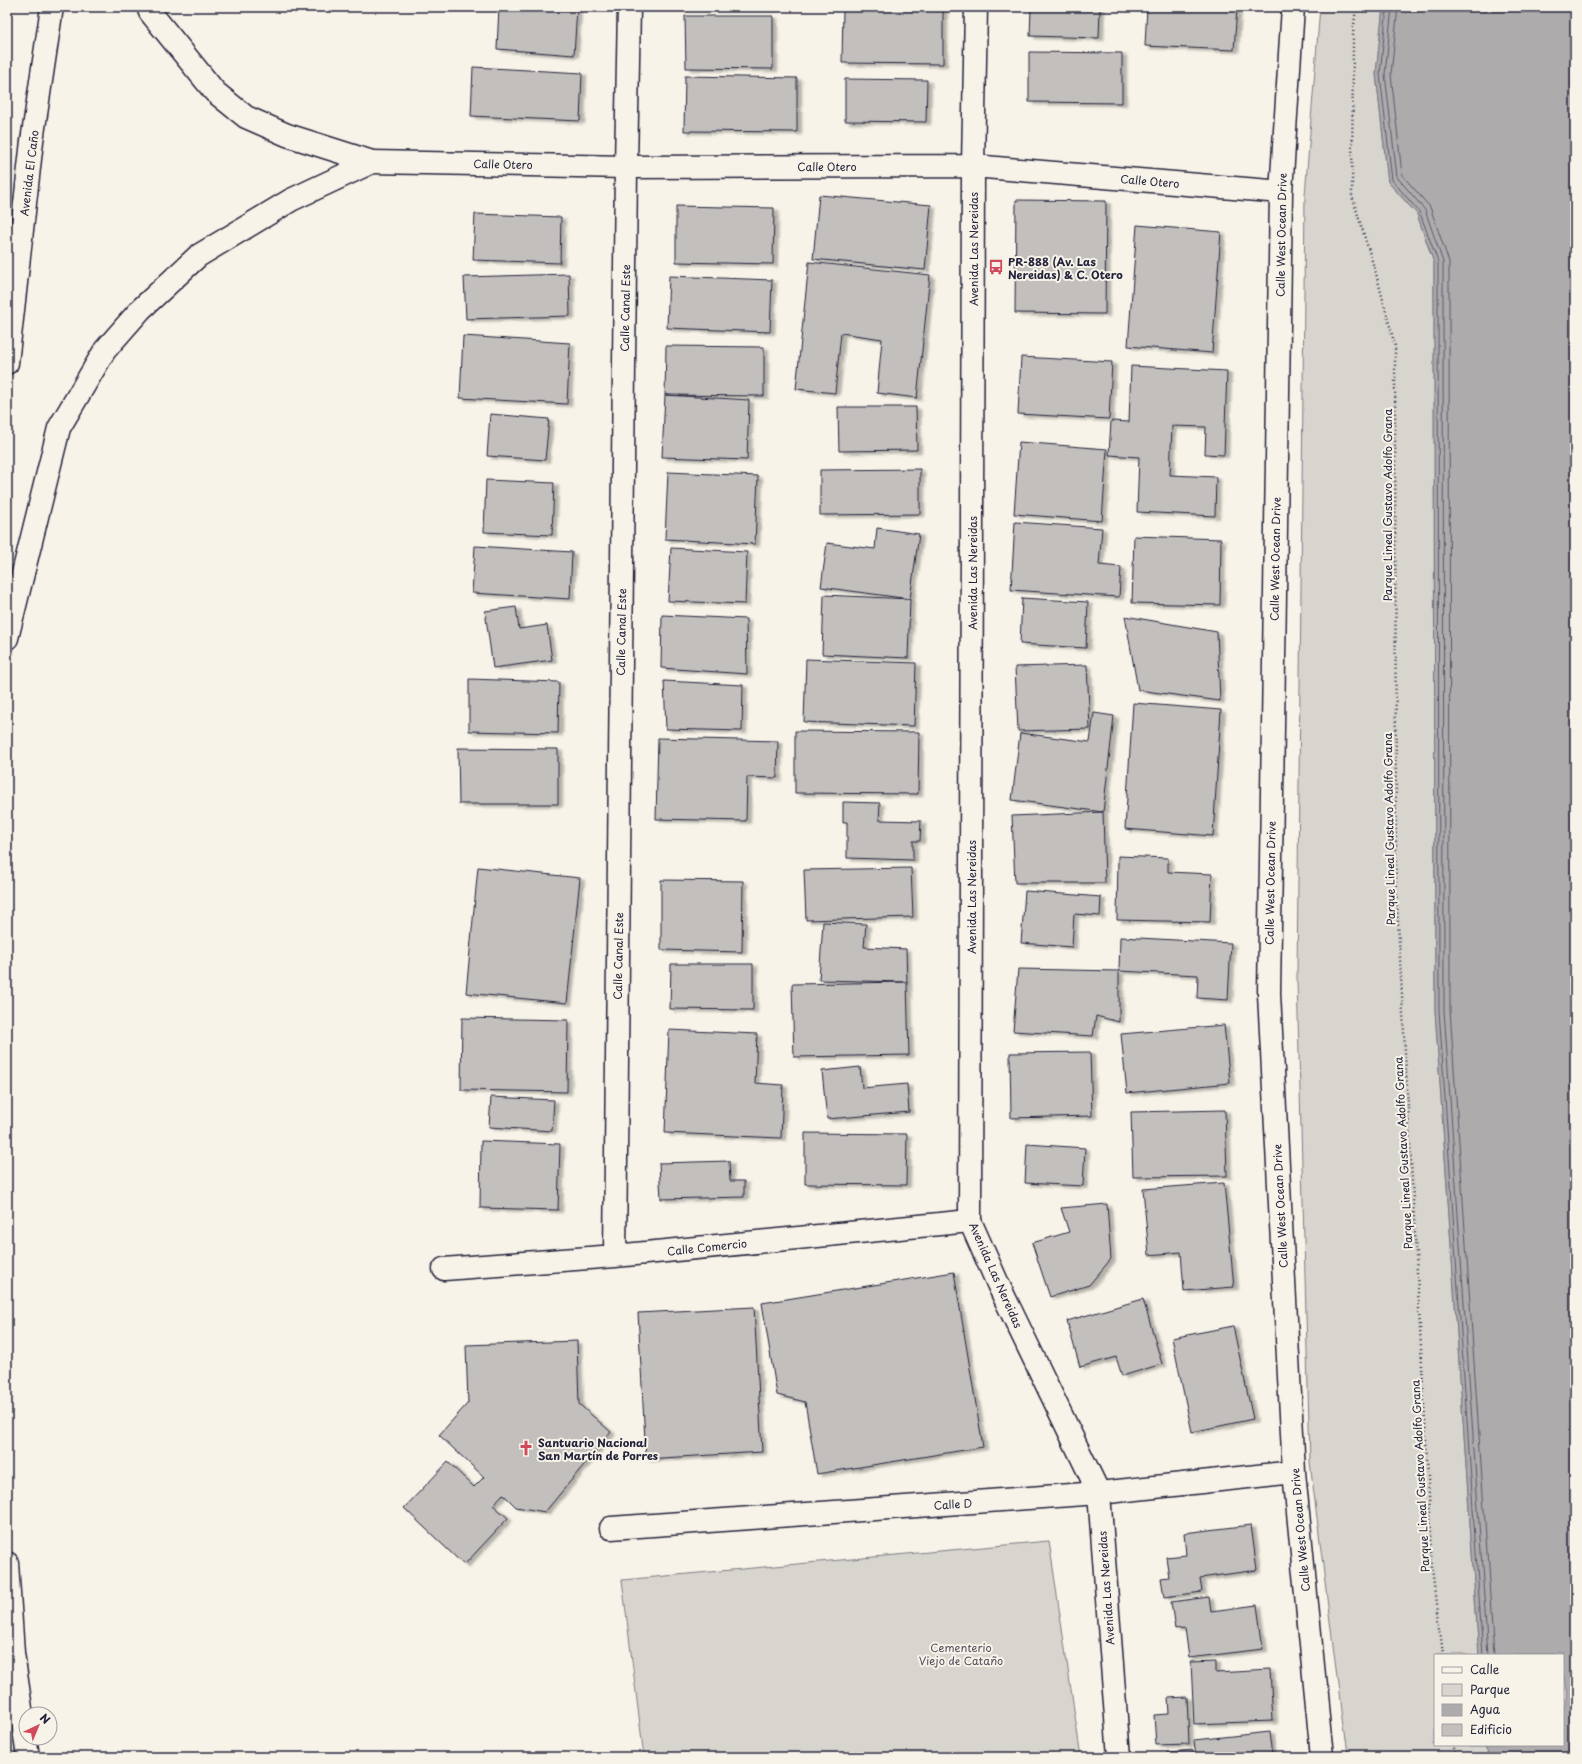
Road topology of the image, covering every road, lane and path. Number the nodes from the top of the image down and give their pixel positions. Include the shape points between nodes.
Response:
1 (52, 7) edge
2 (148, 7) edge
3 (630, 7) edge
4 (976, 7) edge
5 (1293, 7) edge
6 (1356, 7) edge
7 (372, 162) junction
8 (973, 166) junction
9 (626, 167) junction
10 (1281, 192) junction
11 (7, 363) edge
12 (7, 638) edge
13 (970, 1221) junction
14 (615, 1256) junction
15 (444, 1269) dead end
16 (1294, 1472) junction
17 (1099, 1493) junction
18 (610, 1528) dead end
19 (7, 1563) edge
20 (1443, 1654) edge
21 (1454, 1746) edge
22 (28, 1757) edge
23 (1119, 1757) edge
24 (1322, 1757) edge
25 (1457, 1757) edge

1 - 11 main road, Avenida El Caño via 32,141
2 - 7 main road via 214,92 246,117 287,135
3 - 9 main road, Calle Canal Este
4 - 8 main road, Avenida Las Nereidas
5 - 10 main road, Calle West Ocean Drive
6 - 20 path, Parque Lineal Gustavo Adolfo Grana via 1353,34 1352,196 1395,346 1396,884 1433,1569
7 - 9 main road, Calle Otero
7 - 12 main road via 291,200 198,256 141,309 105,350 59,428
8 - 9 main road, Calle Otero
8 - 10 main road, Calle Otero
8 - 13 main road, Avenida Las Nereidas
9 - 14 main road, Calle Canal Este
10 - 16 main road, Calle West Ocean Drive via 1269,994
13 - 14 main road, Calle Comercio
13 - 17 main road, Avenida Las Nereidas
14 - 15 main road, Calle Comercio
16 - 17 main road, Calle D
16 - 24 main road, Calle West Ocean Drive
17 - 18 main road, Calle D
17 - 23 main road, Avenida Las Nereidas
19 - 22 main road via 13,1653
21 - 25 path

